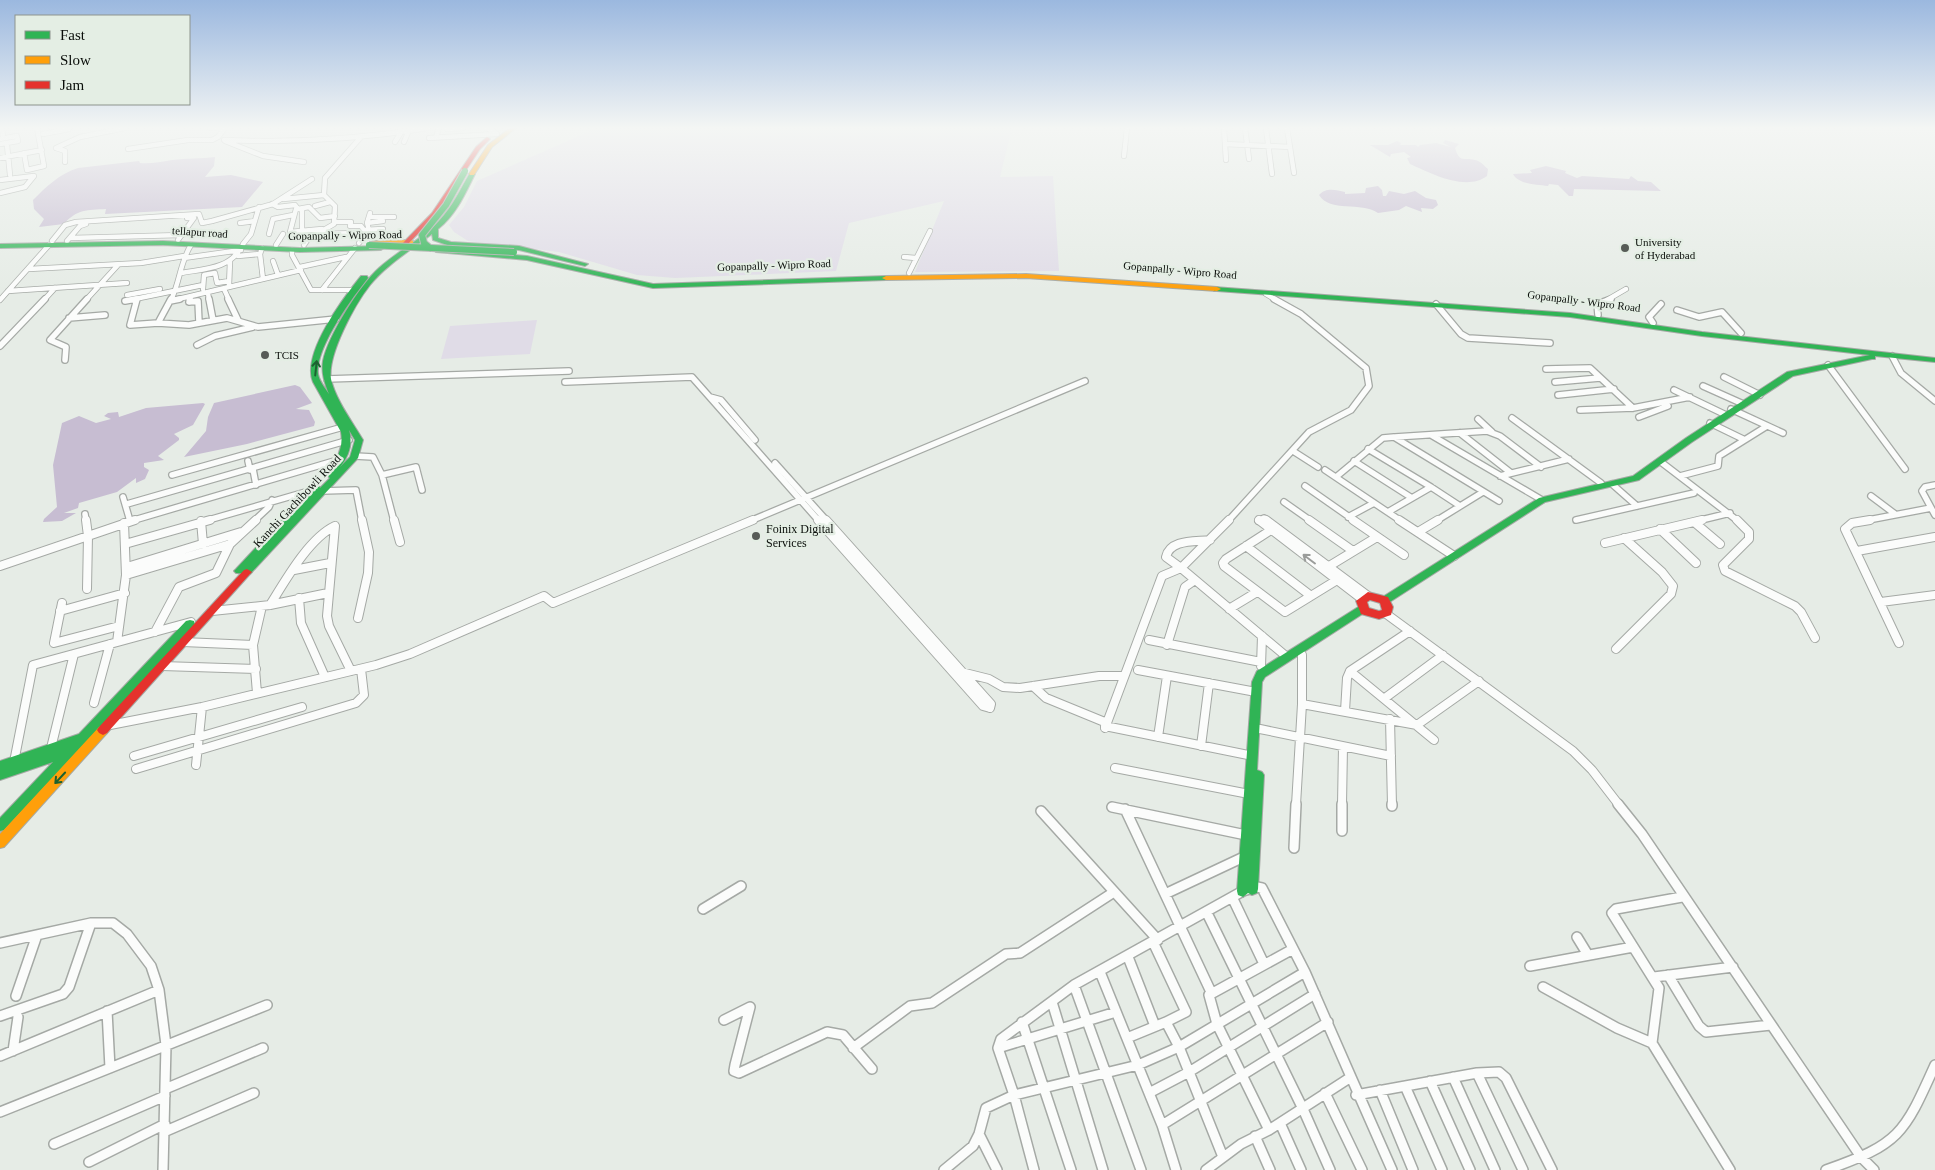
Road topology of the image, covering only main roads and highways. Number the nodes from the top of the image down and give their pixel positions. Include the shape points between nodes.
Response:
1 (454, 183) edge
2 (460, 183) edge
3 (467, 183) edge
4 (435, 229) junction
5 (360, 242) junction
6 (51, 243) junction
7 (89, 243) junction
8 (0, 244) edge
9 (450, 244) junction
10 (408, 246) junction
11 (430, 248) junction
12 (241, 249) junction
13 (261, 251) junction
14 (575, 268) junction
15 (1036, 275) junction
16 (726, 282) junction
17 (1443, 303) junction
18 (1732, 334) junction
19 (1848, 350) junction
20 (1880, 355) junction
21 (1935, 356) edge
22 (1935, 360) edge
23 (1758, 394) junction
24 (1711, 424) junction
25 (319, 490) junction
26 (1540, 499) junction
27 (1371, 602) junction
28 (1265, 676) junction
29 (106, 721) junction
30 (84, 737) junction
31 (68, 752) junction
32 (81, 753) junction
33 (17, 765) junction
34 (0, 766) edge
35 (0, 775) edge
36 (41, 782) junction
37 (0, 826) edge
38 (0, 843) edge
39 (1249, 855) junction
40 (1247, 890) road end

1 - 10 main road
2 - 11 main road, bridge via 441,214 422,236 422,241
3 - 4 main road via 450,214
4 - 9 main road via 435,240
4 - 10 main road
5 - 10 main road, tellapur road
5 - 11 main road, Gopanpally - Wipro Road, bridge
5 - 12 main road
5 - 13 main road, Gopanpally - Wipro Road
5 - 13 main road, tellapur road
6 - 7 main road, tellapur road
6 - 7 main road via 68,240
6 - 8 main road, tellapur road
7 - 12 main road, tellapur road via 163,243
7 - 12 main road via 181,237
9 - 10 main road, Gopanpally - Wipro Road
9 - 16 main road, Gopanpally - Wipro Road via 519,248 646,280
10 - 14 main road, Gopanpally - Wipro Road via 527,258
10 - 25 main road, Kanchi Gachibowli Road via 362,290 333,344 326,365 327,379 359,440 355,456
25 -> 10 main road, Kanchi Gachibowli Road via 349,448 343,426 316,380 314,370 323,344 361,280
11 - 14 main road, Gopanpally - Wipro Road, bridge via 514,252
12 - 13 main road, tellapur road
14 - 16 main road, Gopanpally - Wipro Road via 645,285
15 - 16 main road, Gopanpally - Wipro Road
15 - 16 main road, Gopanpally - Wipro Road via 909,273
15 - 17 main road, Gopanpally - Wipro Road
15 - 17 main road, Gopanpally - Wipro Road via 1266,294
17 - 18 main road, Gopanpally - Wipro Road
17 - 18 main road, Gopanpally - Wipro Road via 1598,315
18 - 19 main road, Gopanpally - Wipro Road
18 - 21 main road, Gopanpally - Wipro Road
19 - 20 main road, Gopanpally - Wipro Road
19 - 23 main road via 1851,355 1848,358 1786,372
20 - 22 main road, Gopanpally - Wipro Road
20 - 23 main road via 1790,374
23 - 24 main road
24 - 26 main road via 1633,474
24 - 26 main road via 1636,478
25 - 29 main road, Kanchi Gachibowli Road via 192,622
25 - 29 main road, Kanchi Gachibowli Road via 162,666
26 - 27 main road
27 - 27 main road via 1378,615 1385,613 1388,607
27 - 28 main road via 1287,657
27 - 28 main road via 1302,655
28 - 39 main road
28 - 39 main road via 1256,692 1246,835
29 - 30 main road, Kanchi Gachibowli Road
29 - 32 main road, Kanchi Gachibowli Road
30 - 31 main road, Kanchi Gachibowli Road
30 - 33 main road via 51,748
31 - 32 main road
31 - 33 main road
31 - 36 main road, Kanchi Gachibowli Road
32 -> 38 main road, Kanchi Gachibowli Road
33 - 34 main road
33 - 35 main road
33 - 36 main road via 42,769
36 - 37 main road, Kanchi Gachibowli Road
39 - 40 main road

